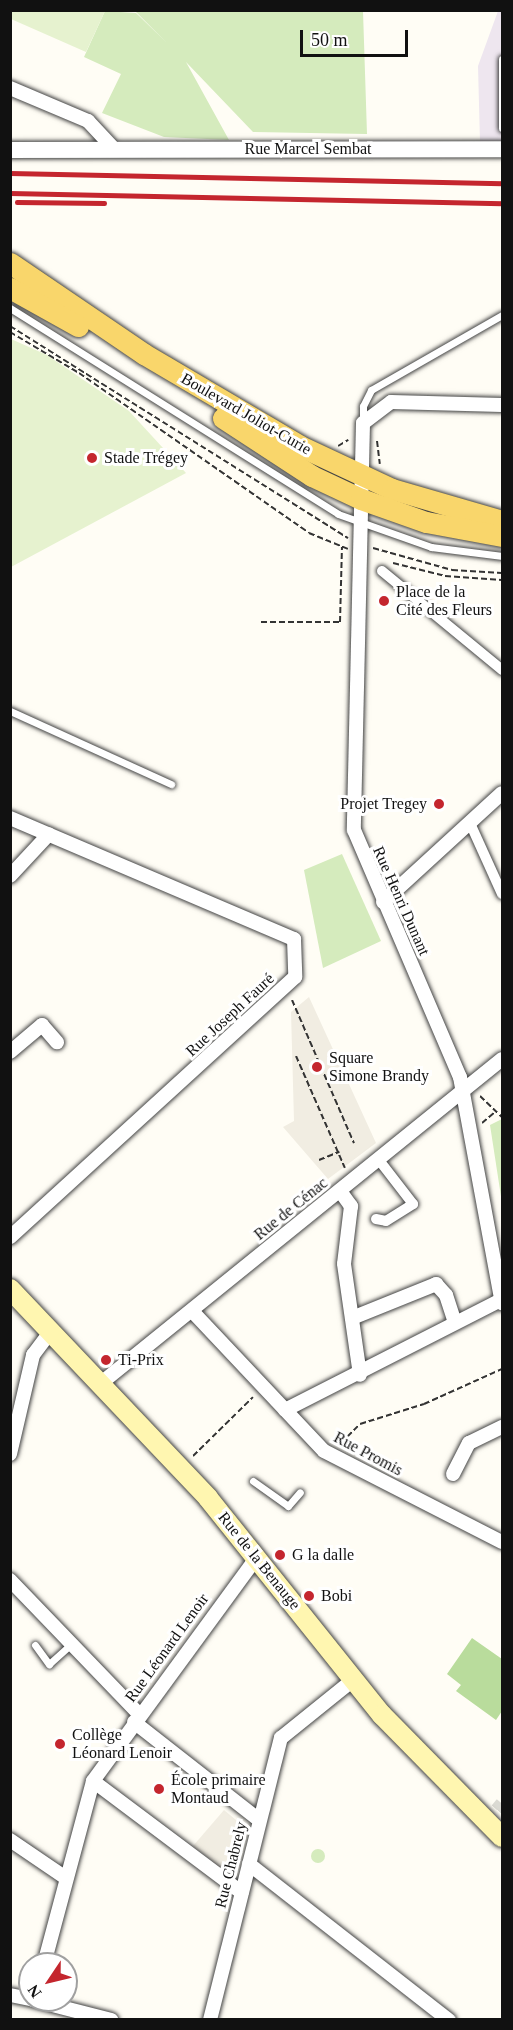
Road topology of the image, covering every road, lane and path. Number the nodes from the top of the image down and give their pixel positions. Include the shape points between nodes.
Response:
1 (502, 59) edge
2 (10, 88) edge
3 (502, 128) edge
4 (114, 149) junction
5 (502, 149) edge
6 (10, 150) edge
7 (10, 263) edge
8 (10, 278) edge
9 (10, 288) edge
10 (10, 308) edge
11 (73, 308) junction
12 (502, 315) edge
13 (10, 332) edge
14 (502, 405) edge
15 (363, 423) junction
16 (261, 444) junction
17 (362, 476) junction
18 (361, 499) junction
19 (502, 521) edge
20 (360, 524) junction
21 (502, 536) edge
22 (342, 547) junction
23 (359, 553) junction
24 (502, 556) edge
25 (386, 566) joint
26 (502, 580) edge
27 (261, 622) dead end
28 (502, 670) edge
29 (10, 711) edge
30 (171, 784) dead end
31 (502, 793) edge
32 (10, 818) edge
33 (470, 823) junction
34 (49, 834) junction
35 (10, 876) edge
36 (502, 894) edge
37 (383, 902) junction
38 (286, 986) junction
39 (57, 1042) dead end
40 (10, 1052) edge
41 (296, 1056) dead end
42 (502, 1059) edge
43 (464, 1091) junction
44 (481, 1101) dead end
45 (495, 1112) junction
46 (502, 1118) edge
47 (486, 1122) dead end
48 (354, 1143) dead end
49 (339, 1152) junction
50 (319, 1160) dead end
51 (379, 1160) junction
52 (351, 1182) junction
53 (340, 1191) junction
54 (376, 1219) dead end
55 (10, 1237) edge
56 (10, 1289) edge
57 (502, 1301) edge
58 (192, 1311) junction
59 (352, 1318) junction
60 (455, 1322) junction
61 (51, 1331) junction
62 (502, 1370) edge
63 (360, 1375) junction
64 (100, 1384) junction
65 (264, 1388) junction
66 (285, 1410) junction
67 (502, 1427) edge
68 (10, 1454) edge
69 (328, 1460) junction
70 (181, 1469) junction
71 (453, 1474) dead end
72 (253, 1481) dead end
73 (300, 1492) dead end
74 (502, 1542) edge
75 (256, 1558) junction
76 (10, 1580) edge
77 (72, 1643) junction
78 (35, 1645) dead end
79 (353, 1680) junction
80 (137, 1718) junction
81 (93, 1781) junction
82 (259, 1820) junction
83 (502, 1837) edge
84 (10, 1839) edge
85 (249, 1864) junction
86 (66, 1878) junction
87 (242, 1893) junction
88 (47, 1952) edge
89 (78, 2011) edge
90 (111, 2019) edge
91 (210, 2019) edge
92 (449, 2019) edge

1 - 3 lane
2 - 4 street via 88,121
4 - 5 street, Rue Marcel Sembat
4 - 6 street, Rue Marcel Sembat
7 - 11 main road, Boulevard Joliot-Curie
8 - 11 main road
9 - 16 main road, Boulevard Joliot-Curie
10 - 20 lane via 293,488
11 - 17 main road, Boulevard Joliot-Curie via 242,415
12 - 15 lane via 371,390 363,406
13 - 22 path via 80,373 309,533
14 - 15 street via 391,402
15 - 17 street, Rue Henri Dunant
16 - 17 street via 338,474
16 - 18 main road, Boulevard Joliot-Curie
17 - 18 street, Rue Henri Dunant
17 - 19 main road, Boulevard Joliot-Curie via 454,510
18 - 20 street, Rue Henri Dunant
18 - 21 main road, Boulevard Joliot-Curie via 446,527
20 - 23 street, Rue Henri Dunant
20 - 24 lane via 431,547
22 - 23 path
22 - 27 path via 340,622
23 - 37 street, Rue Henri Dunant via 354,830
25 - 26 path
25 - 28 street
29 - 30 lane
31 - 33 street
32 - 34 street, Rue Joseph Fauré
33 - 36 street
33 - 37 street
34 - 35 street
34 - 38 street, Rue Joseph Fauré via 294,939 295,978
37 - 43 street, Rue Henri Dunant
38 - 48 path
38 - 55 street, Rue Joseph Fauré
39 - 40 street via 42,1025
41 - 49 path
42 - 43 street, Rue de Cénac
43 - 51 street, Rue de Cénac
43 - 57 street, Rue Henri Dunant
44 - 45 path
45 - 46 path
45 - 47 path
49 - 50 path
49 - 52 path
51 - 52 street, Rue de Cénac
51 - 54 street via 413,1204 386,1221
52 - 53 street, Rue de Cénac
53 - 58 street, Rue de Cénac
53 - 59 street via 351,1206 344,1264
56 - 61 main road, Rue de la Benauge
57 - 60 street
58 - 64 street, Rue de Cénac
58 - 65 street, Rue Promis
59 - 60 street via 436,1284 446,1295
59 - 63 street
60 - 63 street
61 - 64 main road, Rue de la Benauge
61 - 68 street via 33,1355
62 - 69 path via 424,1404 360,1424
63 - 66 street
64 - 70 main road, Rue de la Benauge
65 - 66 street, Rue Promis
65 - 70 path
66 - 69 street, Rue Promis
67 - 71 street via 469,1443
69 - 74 street, Rue Promis
70 - 75 main road, Rue de la Benauge
72 - 73 lane via 288,1506
75 - 79 main road, Rue de la Benauge
75 - 80 street, Rue Léonard Lenoir
76 - 77 street
77 - 78 lane via 49,1664
77 - 80 street
79 - 82 street, Rue Chabrely via 281,1738
79 - 83 main road, Rue de la Benauge via 491,1816
80 - 81 street, Rue Léonard Lenoir
80 - 82 street
81 - 86 street, Rue Léonard Lenoir
81 - 87 street
82 - 85 street, Rue Chabrely
84 - 86 street
85 - 87 street, Rue Chabrely
85 - 92 street
86 - 88 street, Rue Léonard Lenoir
87 - 91 street, Rue Chabrely
89 - 90 street

